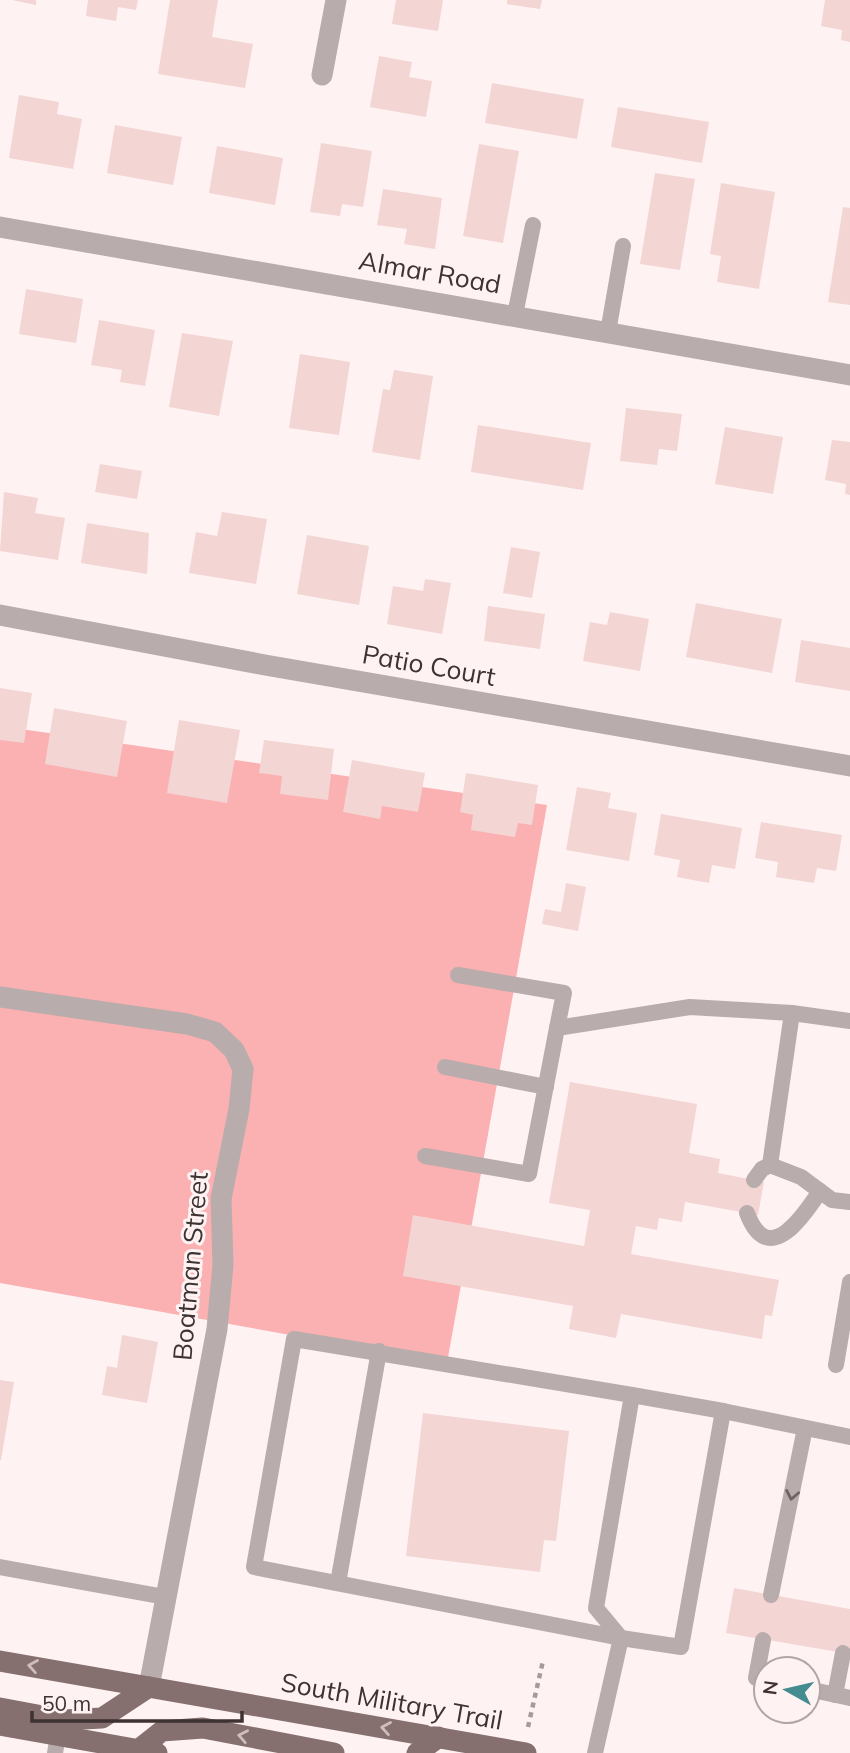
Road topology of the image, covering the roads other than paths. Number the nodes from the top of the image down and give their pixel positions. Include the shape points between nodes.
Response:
1 (336, 0) edge
2 (322, 75) dead end
3 (533, 225) dead end
4 (0, 227) edge
5 (623, 246) dead end
6 (515, 316) junction
7 (608, 332) junction
8 (850, 375) edge
9 (0, 615) edge
10 (850, 766) edge
11 (458, 975) dead end
12 (0, 998) edge
13 (792, 1013) junction
14 (850, 1021) edge
15 (557, 1028) junction
16 (445, 1068) dead end
17 (546, 1087) junction
18 (425, 1156) dead end
19 (770, 1165) junction
20 (754, 1180) dead end
21 (820, 1191) junction
22 (850, 1202) edge
23 (747, 1213) dead end
24 (850, 1282) edge
25 (379, 1351) junction
26 (836, 1365) dead end
27 (632, 1395) junction
28 (723, 1411) junction
29 (805, 1428) junction
30 (850, 1437) edge
31 (0, 1567) edge
32 (338, 1583) junction
33 (771, 1595) dead end
34 (165, 1597) junction
35 (621, 1638) junction
36 (763, 1640) dead end
37 (843, 1653) dead end
38 (760, 1655) edge
39 (0, 1661) edge
40 (149, 1687) junction
41 (822, 1692) edge
42 (843, 1696) edge
43 (0, 1708) edge
44 (0, 1725) edge
45 (439, 1737) junction
46 (57, 1744) edge
47 (144, 1752) edge
48 (334, 1753) edge
49 (417, 1753) edge
50 (526, 1753) edge
51 (595, 1753) edge

1 - 2 street
3 - 6 lane
4 - 6 street, Almar Road
5 - 7 lane
6 - 7 street, Almar Road
7 - 8 street, Almar Road
9 - 10 street, Patio Court
11 - 15 lane via 564,993
12 - 34 street, Boatman Street via 196,1026 215,1032 234,1050 243,1069 221,1199 223,1265 218,1329
13 - 14 lane
13 - 15 lane via 690,1007
13 - 19 lane
15 - 17 lane
16 - 17 lane
17 - 18 lane via 529,1174
19 - 20 lane
19 - 21 lane via 801,1177
21 - 22 lane via 832,1200
21 - 23 lane via 791,1231 778,1236 758,1233
24 - 26 lane
25 - 27 lane
25 - 32 lane
25 - 32 lane via 294,1339 291,1352 254,1567
27 - 28 lane
27 - 35 lane via 596,1608
28 - 29 lane
28 - 35 lane via 681,1647
29 - 30 lane
29 -> 33 lane
31 - 34 lane
32 - 35 lane
34 - 40 street, Boatman Street
35 - 51 lane
36 - 38 lane
37 - 42 lane
40 -> 39 main road, South Military Trail
40 - 43 main road via 102,1718 64,1720
45 -> 40 main road, South Military Trail
41 - 42 lane
44 - 46 main road
45 - 49 main road
45 - 50 main road, South Military Trail
46 - 47 main road
48 -> 47 main road via 203,1728 162,1731

